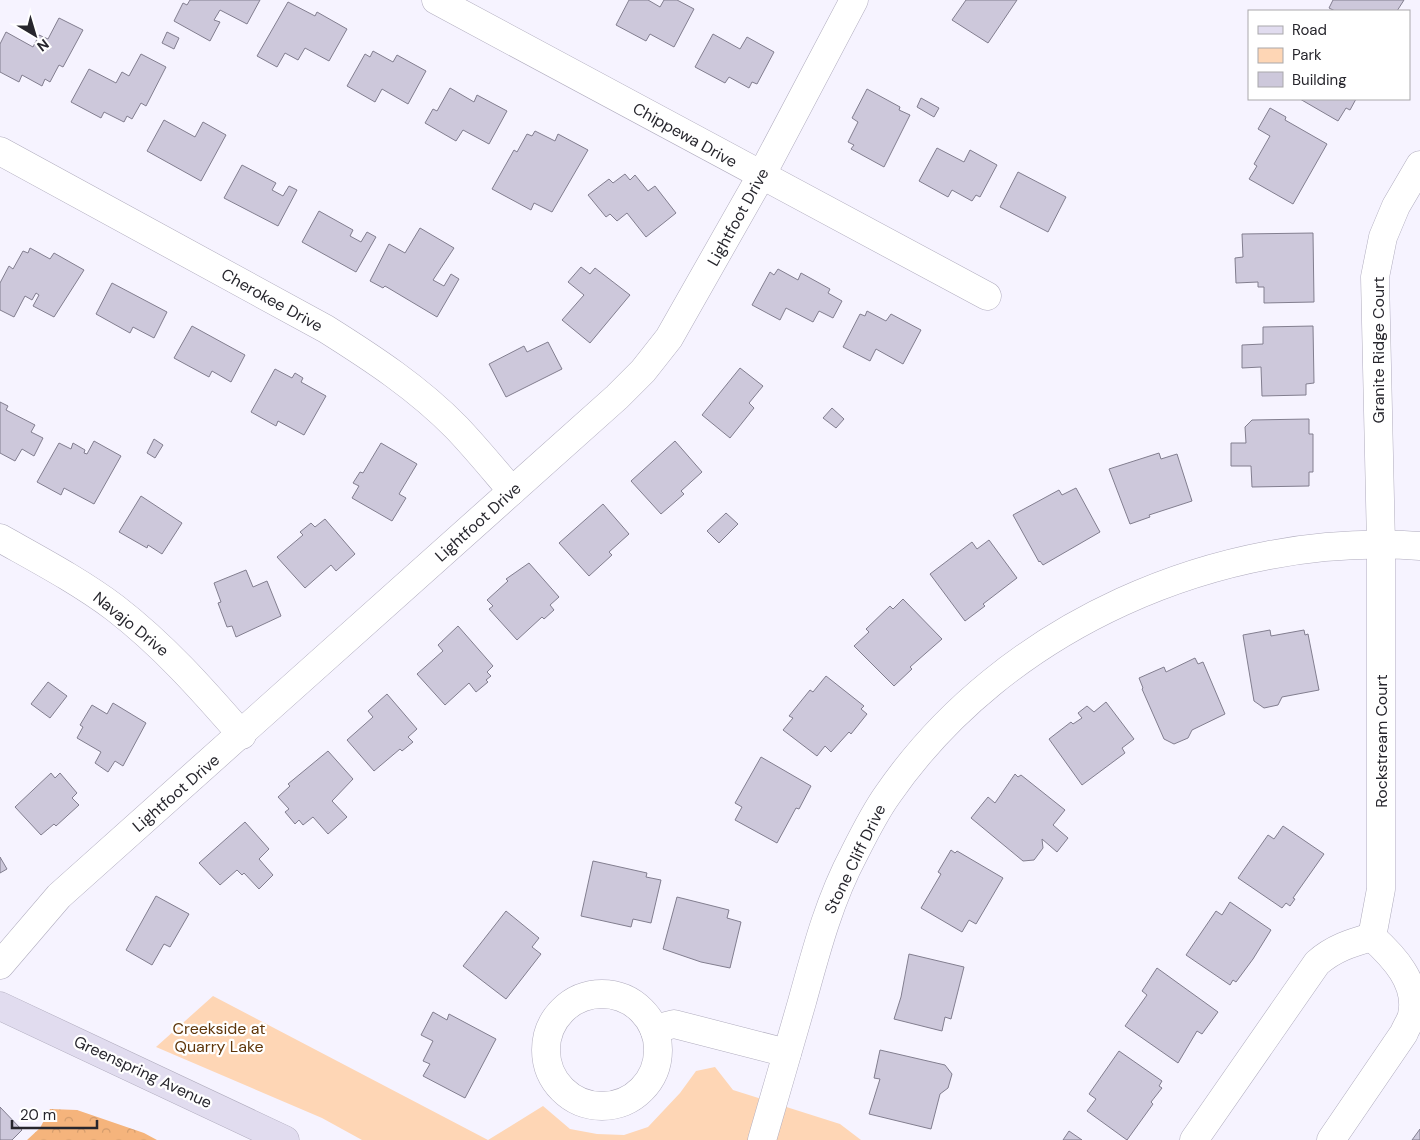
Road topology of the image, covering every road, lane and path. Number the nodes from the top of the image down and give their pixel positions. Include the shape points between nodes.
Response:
1 (436, 0) edge
2 (854, 0) edge
3 (0, 151) edge
4 (1420, 165) edge
5 (761, 176) junction
6 (987, 296) dead end
7 (512, 491) junction
8 (0, 538) edge
9 (1380, 544) junction
10 (1420, 546) edge
11 (242, 735) junction
12 (1372, 937) junction
13 (0, 965) edge
14 (0, 1006) edge
15 (654, 1029) junction
16 (787, 1054) junction
17 (285, 1140) edge
18 (762, 1140) edge
19 (1194, 1140) edge
20 (1330, 1140) edge

1 - 5 street, Chippewa Drive
2 - 5 street, Lightfoot Drive
3 - 7 street, Cherokee Drive via 374,358 456,428
4 - 9 street, Granite Ridge Court via 1396,206 1383,237 1375,277
5 - 6 street, Chippewa Drive
5 - 7 street, Lightfoot Drive via 664,345 617,397
7 - 11 street, Lightfoot Drive
8 - 11 street, Navajo Drive via 71,578 114,607 190,674
9 - 10 street, Stone Cliff Drive
9 - 12 street, Rockstream Court via 1380,889
9 - 16 street, Stone Cliff Drive via 1320,547 1260,556 1201,571 1142,593 1088,618 1031,653 974,698 922,751 887,794 853,855 825,919
11 - 13 street, Lightfoot Drive via 59,896
12 - 19 street via 1346,944 1317,963
12 - 20 street via 1394,956 1408,982 1413,997 1412,1015 1404,1033
14 - 17 main road, Greenspring Avenue
15 - 15 street via 648,1017 625,999 611,994 581,998 568,1005 550,1029 546,1058 550,1072 566,1093 588,1105 621,1103 648,1082 656,1066 658,1050
15 - 16 street via 674,1024
16 - 18 street, Stone Cliff Drive

